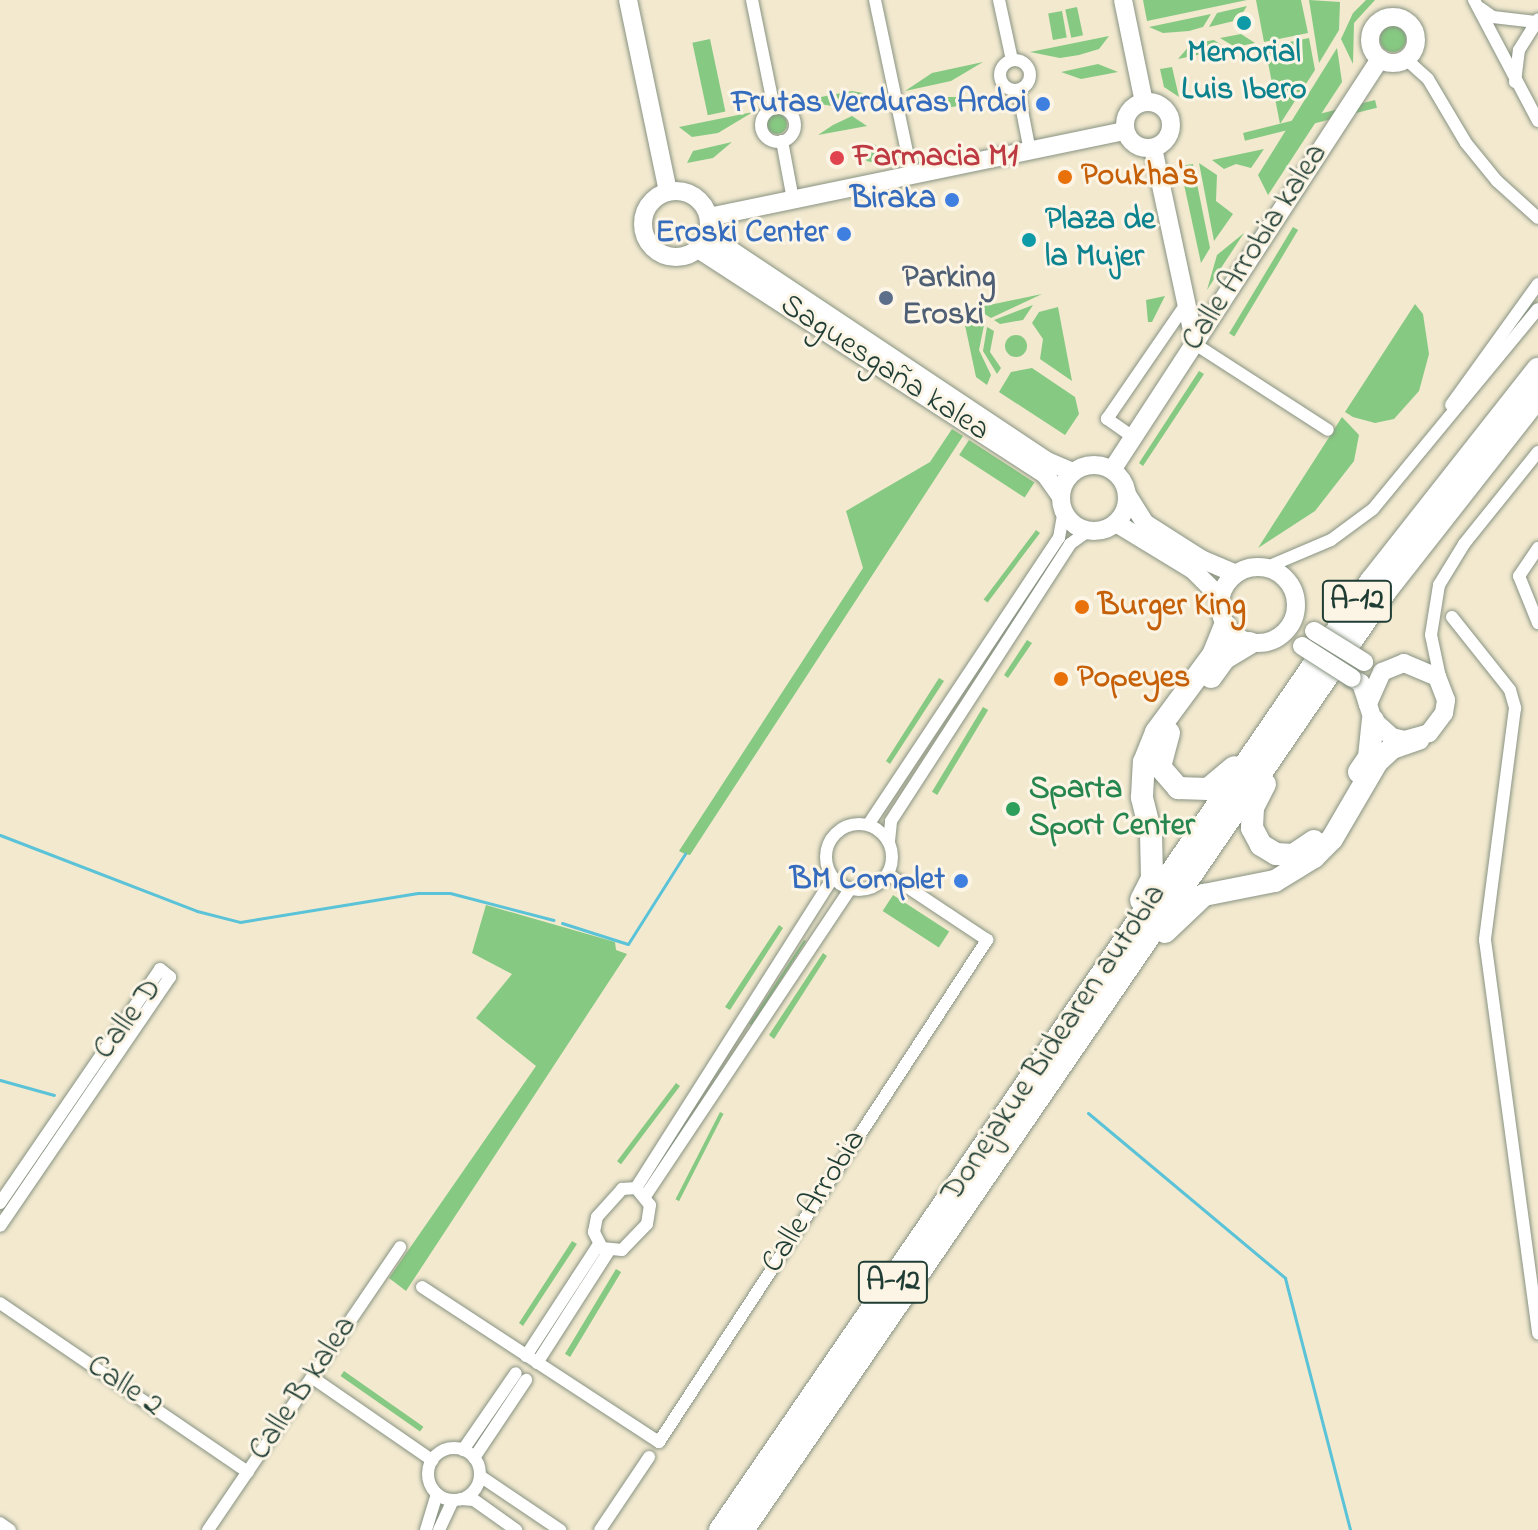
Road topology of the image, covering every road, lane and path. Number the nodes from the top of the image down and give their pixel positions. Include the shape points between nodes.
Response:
1 (628, 0) edge
2 (752, 0) edge
3 (875, 0) edge
4 (999, 0) edge
5 (1123, 0) edge
6 (1476, 3) edge
7 (1391, 9) edge
8 (1537, 21) edge
9 (1380, 59) junction
10 (1012, 60) junction
11 (1407, 60) junction
12 (1515, 86) junction
13 (1018, 90) junction
14 (1144, 102) junction
15 (774, 108) junction
16 (1538, 121) edge
17 (1125, 131) junction
18 (782, 141) junction
19 (1153, 148) junction
20 (1030, 151) junction
21 (912, 175) junction
22 (668, 191) junction
23 (793, 200) junction
24 (1538, 218) edge
25 (705, 234) junction
26 (1538, 284) edge
27 (1186, 304) junction
28 (1538, 309) edge
29 (1195, 344) junction
30 (1538, 369) edge
31 (1538, 397) edge
32 (1443, 428) junction
33 (1328, 430) dead end
34 (1133, 437) junction
35 (1538, 452) edge
36 (1112, 470) junction
37 (1073, 472) junction
38 (1128, 496) junction
39 (1062, 504) junction
40 (1116, 523) junction
41 (1088, 531) junction
42 (1538, 548) edge
43 (1265, 568) junction
44 (1236, 574) junction
45 (1220, 597) junction
46 (1296, 607) junction
47 (1452, 617) dead end
48 (1538, 623) edge
49 (1225, 625) junction
50 (1278, 637) junction
51 (1250, 643) junction
52 (1382, 672) junction
53 (1299, 685) junction
54 (1443, 687) junction
55 (1371, 712) junction
56 (1299, 720) junction
57 (1418, 739) junction
58 (868, 825) junction
59 (889, 841) junction
60 (888, 874) junction
61 (833, 878) junction
62 (850, 889) junction
63 (1097, 1011) junction
64 (1070, 1018) junction
65 (641, 1192) junction
66 (0, 1203) edge
67 (0, 1226) edge
68 (400, 1247) dead end
69 (604, 1248) junction
70 (422, 1287) dead end
71 (0, 1303) edge
72 (1538, 1333) edge
73 (532, 1360) junction
74 (521, 1376) dead end
75 (313, 1378) junction
76 (844, 1381) junction
77 (468, 1454) junction
78 (649, 1457) dead end
79 (432, 1460) junction
80 (248, 1472) junction
81 (758, 1474) junction
82 (480, 1476) junction
83 (437, 1495) junction
84 (457, 1500) junction
85 (0, 1523) edge
86 (10, 1530) edge
87 (208, 1530) edge
88 (426, 1530) edge
89 (439, 1530) edge
90 (516, 1530) edge
91 (560, 1530) edge
92 (600, 1530) edge
93 (710, 1530) edge
94 (720, 1530) edge
95 (743, 1530) edge
96 (752, 1530) edge

1 - 22 street
2 - 15 street
3 - 21 street
4 - 10 street
5 - 14 street
6 - 8 street via 1493,17
6 - 12 street
7 - 9 street via 1371,34 1371,48
7 - 11 street via 1415,33 1416,46
8 - 12 street via 1519,50
9 - 11 street via 1391,64
9 - 29 street, Calle Arrobia kalea
10 - 13 street via 1030,70 1030,81
10 - 13 street via 999,77 1007,89
11 - 24 street via 1428,79 1466,143 1497,181
12 - 16 street
13 - 20 street
14 - 17 street via 1128,112
14 - 19 street via 1161,106 1171,120 1167,137
15 - 18 street via 789,112 794,121 793,131
15 - 18 street via 762,117 761,128 771,140
17 - 19 street via 1136,145
17 - 20 street
18 - 23 street
19 - 27 street
20 - 21 street
21 - 23 street
22 - 25 street via 695,196
22 - 25 street via 645,212 647,241 666,256 685,256
23 - 25 street
25 - 37 street, Saguesgaña kalea via 1047,461
25 - 39 street, Saguesgaña kalea via 1045,474
26 - 32 street via 1452,403
27 - 29 street
27 - 34 street, Calle Arrobia kalea via 1107,419
28 - 32 street
29 - 33 street
29 - 34 street, Calle Arrobia kalea
30 - 53 highway, Donejakue Bidearen autobia / A-12 via 1371,581
31 - 56 highway, Donejakue Bidearen autobia / A-12 via 1385,592
32 - 43 street via 1407,475 1353,525
34 - 36 street, Calle Arrobia kalea
35 - 54 street via 1464,544 1439,585 1431,635
36 - 37 street via 1093,464
36 - 38 street
37 - 39 street
38 - 40 street
38 - 44 street via 1145,523 1201,559
39 - 41 street
39 - 58 street via 1059,538
40 - 41 street
40 - 45 street via 1193,570
41 - 59 street via 1069,546 891,821
42 - 48 street via 1519,576 1520,590
43 - 44 street
43 - 46 street via 1291,586
44 - 45 street
45 - 49 street
46 - 50 street
46 - 52 street, bridge via 1314,631
47 - 72 street via 1510,690 1515,708 1485,940
49 - 51 street
49 - 64 highway via 1213,655 1149,747 1142,797 1151,834 1152,878
50 - 51 street
50 - 55 street, bridge via 1361,683
51 - 53 highway via 1225,658 1173,725 1161,747 1160,767 1169,782 1192,792 1224,780 1270,713
52 - 54 street via 1416,664
52 - 55 street
53 - 64 highway, Donejakue Bidearen autobia / A-12
54 - 57 street via 1444,713
55 - 56 highway via 1369,757 1312,846 1293,855 1276,854 1261,845 1252,828 1253,808
55 - 57 street via 1392,737
56 - 63 highway, Donejakue Bidearen autobia / A-12
57 - 63 highway via 1392,748 1377,762 1332,839 1314,857 1275,881 1204,895 1181,913 1129,980
58 - 59 street
58 - 61 street via 848,826 833,837 826,858
59 - 60 street
60 - 62 street via 872,888
60 - 73 street, Calle Arrobia via 987,940 659,1442
61 - 62 street
61 - 65 street
62 - 65 street
63 - 76 highway, Donejakue Bidearen autobia / A-12
64 - 81 highway, Donejakue Bidearen autobia / A-12
65 - 69 street via 649,1215 641,1234 622,1250
65 - 69 street via 622,1189 604,1205 595,1225
66 - 67 street, Calle D via 160,969 170,977
68 - 75 street, Calle B kalea
69 - 73 street
70 - 73 street, Calle Arrobia
71 - 80 street, Calle 2
74 - 77 street
75 - 79 street
75 - 80 street, Calle B kalea
76 - 95 highway, Donejakue Bidearen autobia / A-12
76 - 96 highway via 838,1403
77 - 79 street via 445,1450
77 - 82 street
78 - 92 street
79 - 83 street via 429,1482
80 - 87 street, Calle B kalea
81 - 93 highway
81 - 94 highway, Donejakue Bidearen autobia / A-12
82 - 84 street via 474,1490
82 - 91 street
83 - 84 street
83 - 88 street
84 - 89 street
84 - 90 street via 474,1500
85 - 86 street

